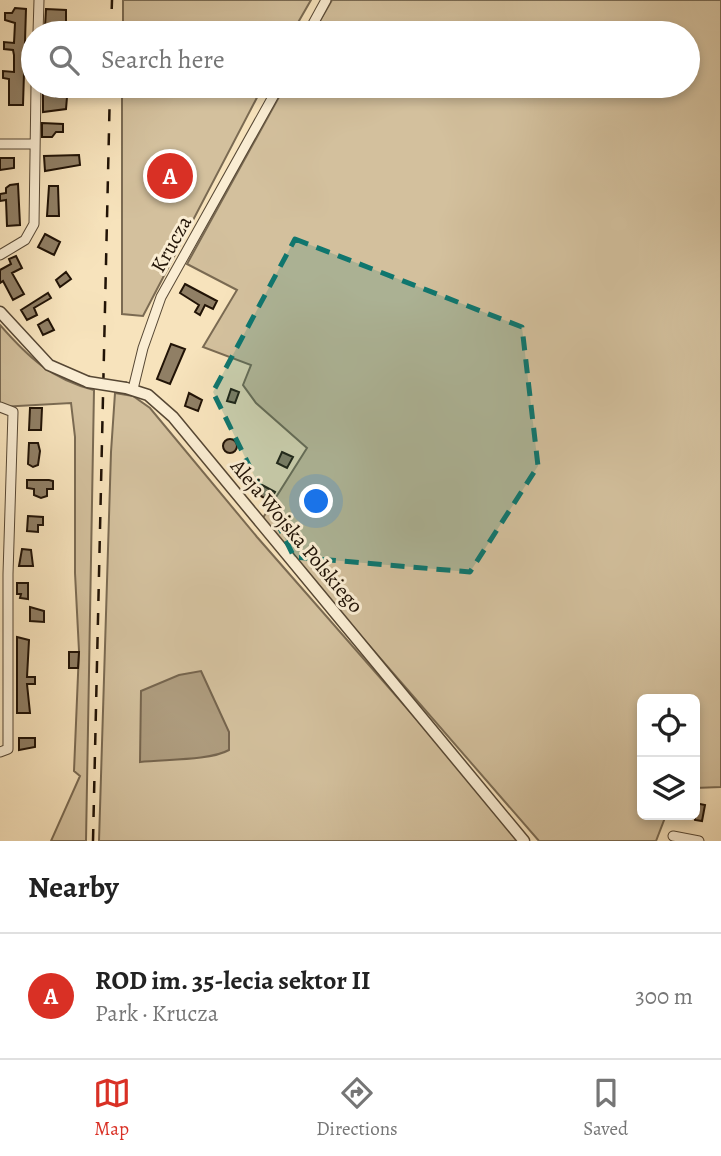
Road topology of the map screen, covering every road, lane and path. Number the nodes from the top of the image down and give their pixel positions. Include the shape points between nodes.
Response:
1 (39, 0) edge
2 (326, 0) edge
3 (38, 21) edge
4 (315, 21) edge
5 (36, 98) edge
6 (272, 98) edge
7 (0, 144) edge
8 (34, 144) junction
9 (0, 254) edge
10 (0, 312) edge
11 (130, 388) junction
12 (0, 407) edge
13 (4, 574) edge
14 (0, 752) edge
15 (673, 836) dead end
16 (524, 841) edge
17 (699, 841) edge

1 - 3 street
2 - 4 street
5 - 8 street
6 - 11 street, Krucza via 162,297
7 - 8 street
8 - 9 street via 34,224 25,240
10 - 11 street, Aleja Wojska Polskiego, bridge via 49,365 88,382
11 - 16 street, Aleja Wojska Polskiego via 148,395 173,417
12 - 13 street via 13,412
13 - 14 street via 8,749
15 - 17 street

